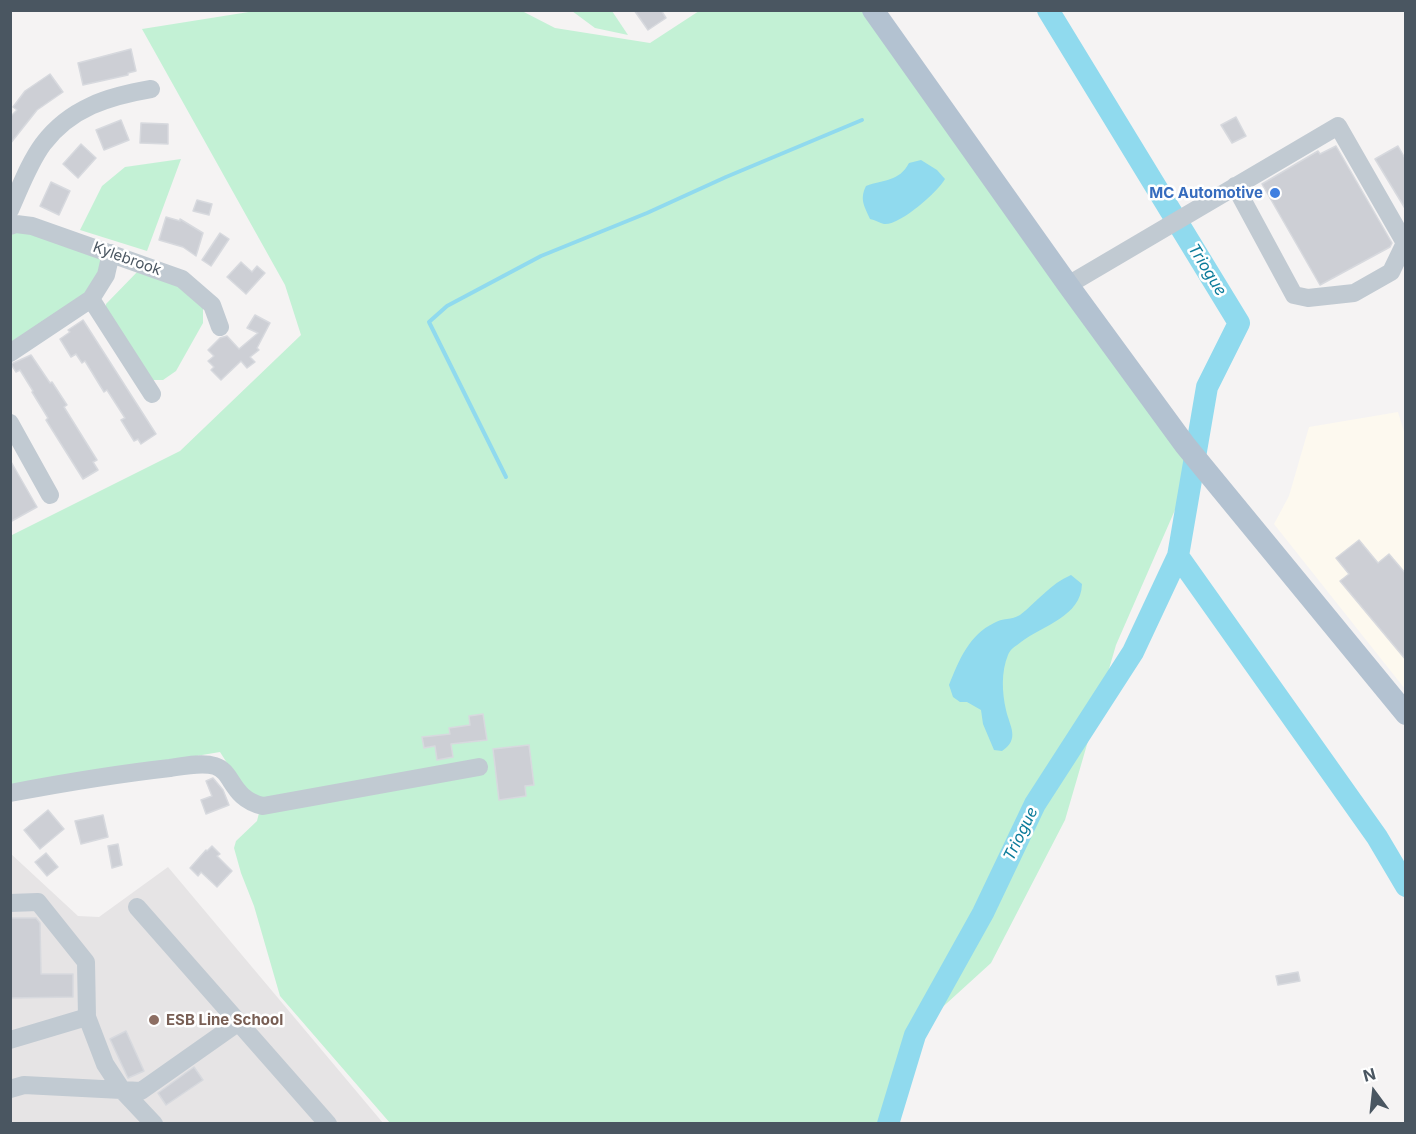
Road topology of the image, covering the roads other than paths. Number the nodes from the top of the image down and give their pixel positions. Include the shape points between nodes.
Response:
1 (873, 10) edge
2 (151, 89) dead end
3 (1235, 186) junction
4 (10, 210) edge
5 (10, 226) edge
6 (111, 253) junction
7 (1068, 285) junction
8 (91, 299) junction
9 (220, 327) dead end
10 (10, 353) edge
11 (152, 394) dead end
12 (10, 423) edge
13 (50, 495) dead end
14 (1406, 714) edge
15 (479, 767) dead end
16 (10, 794) edge
17 (10, 903) edge
18 (137, 907) dead end
19 (87, 1017) junction
20 (239, 1022) junction
21 (10, 1040) edge
22 (10, 1089) edge
23 (122, 1090) junction
24 (154, 1124) edge
25 (328, 1124) edge

1 - 7 main road
2 - 4 street via 85,107 54,131 42,144
3 - 3 street via 1338,126 1404,243 1391,272 1354,292 1308,298 1294,295
3 - 7 street
5 - 6 street, Kylebrook via 32,226
6 - 8 street via 106,275
6 - 9 street, Kylebrook via 182,279 212,305
7 - 14 main road via 1185,445
8 - 10 street
8 - 11 street
12 - 13 street
15 - 16 street via 263,806 242,798 224,771 213,765 134,772
17 - 19 street via 38,902 86,962
18 - 20 street
19 - 21 street
19 - 23 street via 105,1064
20 - 23 street via 141,1091
20 - 25 street
22 - 23 street via 24,1085
23 - 24 street

